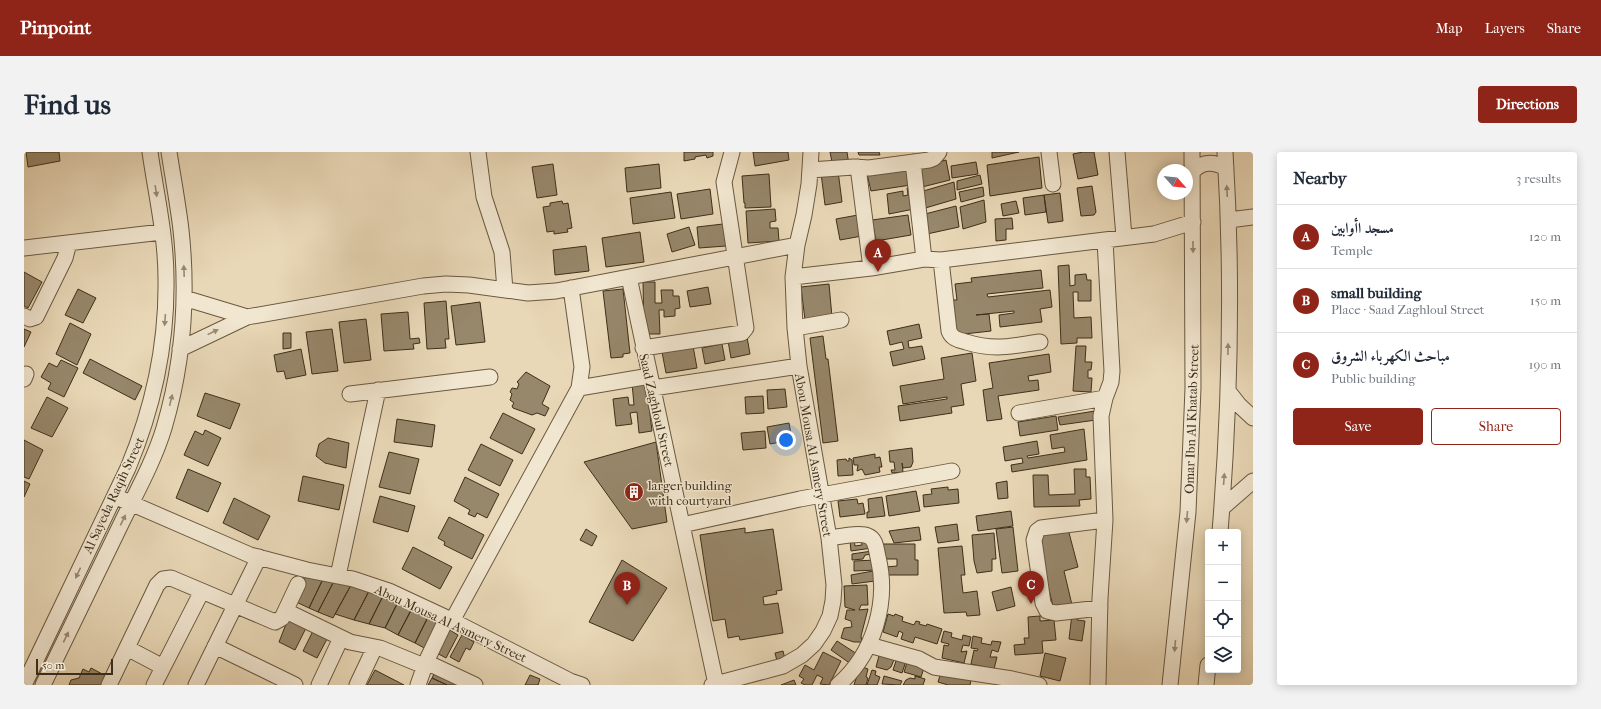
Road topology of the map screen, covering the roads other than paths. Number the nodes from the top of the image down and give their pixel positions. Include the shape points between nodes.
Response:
1 (150, 152) edge
2 (169, 152) edge
3 (478, 152) edge
4 (732, 152) edge
5 (811, 152) edge
6 (939, 152) edge
7 (1049, 152) edge
8 (1117, 152) edge
9 (1192, 152) edge
10 (1225, 152) edge
11 (913, 162) junction
12 (1192, 164) edge
13 (858, 167) junction
14 (1226, 168) junction
15 (810, 170) junction
16 (1193, 171) edge
17 (1053, 184) dead end
18 (1193, 200) edge
19 (1253, 217) edge
20 (1229, 220) junction
21 (1193, 222) junction
22 (162, 232) junction
23 (1124, 237) junction
24 (1105, 240) junction
25 (69, 243) junction
26 (797, 245) junction
27 (183, 247) junction
28 (24, 248) edge
29 (164, 249) junction
30 (735, 257) junction
31 (924, 259) junction
32 (941, 260) junction
33 (871, 268) junction
34 (629, 277) junction
35 (793, 278) junction
36 (571, 288) junction
37 (505, 290) junction
38 (184, 298) junction
39 (24, 316) edge
40 (247, 317) junction
41 (841, 320) dead end
42 (795, 328) junction
43 (1040, 342) dead end
44 (643, 348) junction
45 (180, 349) junction
46 (799, 366) junction
47 (490, 377) dead end
48 (651, 382) junction
49 (579, 388) junction
50 (378, 390) junction
51 (1228, 391) junction
52 (350, 394) dead end
53 (1104, 398) junction
54 (1019, 413) dead end
55 (1253, 418) edge
56 (952, 471) dead end
57 (1253, 481) edge
58 (820, 495) junction
59 (114, 496) junction
60 (131, 503) junction
61 (1222, 508) junction
62 (1105, 520) junction
63 (682, 525) junction
64 (1220, 529) edge
65 (829, 538) junction
66 (258, 557) junction
67 (338, 576) junction
68 (298, 584) dead end
69 (202, 591) junction
70 (235, 605) junction
71 (1100, 608) junction
72 (286, 611) junction
73 (449, 620) junction
74 (341, 638) junction
75 (869, 645) junction
76 (215, 646) junction
77 (375, 647) junction
78 (127, 648) junction
79 (425, 664) junction
80 (163, 667) junction
81 (1207, 673) edge
82 (470, 684) edge
83 (574, 684) edge
84 (720, 684) edge
85 (24, 685) edge
86 (43, 685) edge
87 (109, 685) edge
88 (154, 685) edge
89 (196, 685) edge
90 (295, 685) edge
91 (319, 685) edge
92 (357, 685) edge
93 (418, 685) edge
94 (838, 685) edge
95 (1039, 685) edge
96 (1098, 685) edge
97 (1170, 685) edge
98 (1206, 685) edge

1 -> 22 street, Al Sayeda Raqih Street
2 - 27 street, Al Sayeda Raqih Street
3 - 37 street via 484,198 502,252
4 - 30 street via 724,182
5 - 15 street, Abou Mousa Al Asmery Street
6 - 11 street via 929,160
7 - 17 street
8 - 23 street
9 - 12 street, Omar Ibn Al Khatab Street
10 - 14 street
11 - 13 street
11 - 31 street
13 - 15 street
13 - 33 street
14 - 16 street via 1216,163 1206,163
20 -> 14 street
15 - 26 street, Abou Mousa Al Asmery Street
18 - 21 street, Omar Ibn Al Khatab Street
19 - 20 street
51 -> 20 street
21 - 23 street via 1154,234
21 -> 97 street, Omar Ibn Al Khatab Street via 1193,388 1188,512
22 - 25 street
22 - 29 street, Al Sayeda Raqih Street
23 - 24 street
24 - 32 street
24 - 53 street via 1112,371 1111,382
25 - 28 street
25 - 39 street via 65,258 36,317 30,319
26 - 30 street
26 - 35 street, Abou Mousa Al Asmery Street
27 - 29 street
38 -> 27 street, Al Sayeda Raqih Street
29 -> 59 street, Al Sayeda Raqih Street via 165,312 157,378 140,439
30 - 34 street
30 - 44 street via 746,326 744,332
31 - 32 street
31 - 33 street
32 - 43 street via 949,331 954,338 997,348
33 - 35 street
34 - 36 street
34 - 44 street, Saad Zaghloul Street
35 - 42 street, Abou Mousa Al Asmery Street
36 - 37 street via 543,292
36 - 49 street via 582,367
37 - 40 street via 469,285 423,286
38 - 40 street
38 - 45 street, Al Sayeda Raqih Street
45 -> 40 street
41 - 42 street
42 - 46 street, Abou Mousa Al Asmery Street
44 - 48 street, Saad Zaghloul Street
60 -> 45 street, Al Sayeda Raqih Street via 164,429
46 - 48 street
46 - 58 street, Abou Mousa Al Asmery Street
47 - 50 street
48 - 49 street
48 - 63 street, Saad Zaghloul Street
49 - 73 street
50 - 52 street
50 - 67 street
51 - 55 street
61 -> 51 street
53 - 54 street
53 - 62 street via 1101,416
56 - 58 street
57 - 61 street
58 - 63 street
58 - 65 street, Abou Mousa Al Asmery Street
59 - 60 street, Abou Mousa Al Asmery Street
59 -> 85 street, Al Sayeda Raqih Street
60 - 66 street, Abou Mousa Al Asmery Street via 241,552
86 -> 60 street, Al Sayeda Raqih Street
61 - 64 street
62 - 71 street
62 - 71 street via 1041,528 1034,540 1043,603 1047,611 1056,613
63 - 84 street, Saad Zaghloul Street
65 - 75 street via 860,534 868,535 874,540 880,566 882,595
65 - 84 street, Abou Mousa Al Asmery Street via 834,585 833,601 830,616 814,644 789,664
66 - 67 street, Abou Mousa Al Asmery Street
66 - 70 street
67 - 73 street, Abou Mousa Al Asmery Street via 389,591
68 - 72 street
69 - 70 street
69 - 78 street via 171,578 160,580
69 - 80 street
70 - 72 street via 275,622 280,620
70 - 76 street
71 - 96 street
72 - 74 street
73 - 79 street
73 - 83 street, Abou Mousa Al Asmery Street
74 - 77 street
74 - 91 street
75 - 94 street
75 - 95 street via 919,659 930,666
76 - 89 street
76 - 90 street
77 - 79 street
77 - 92 street
78 - 80 street
78 - 87 street
79 - 82 street
79 - 93 street
80 - 88 street
81 - 98 street

